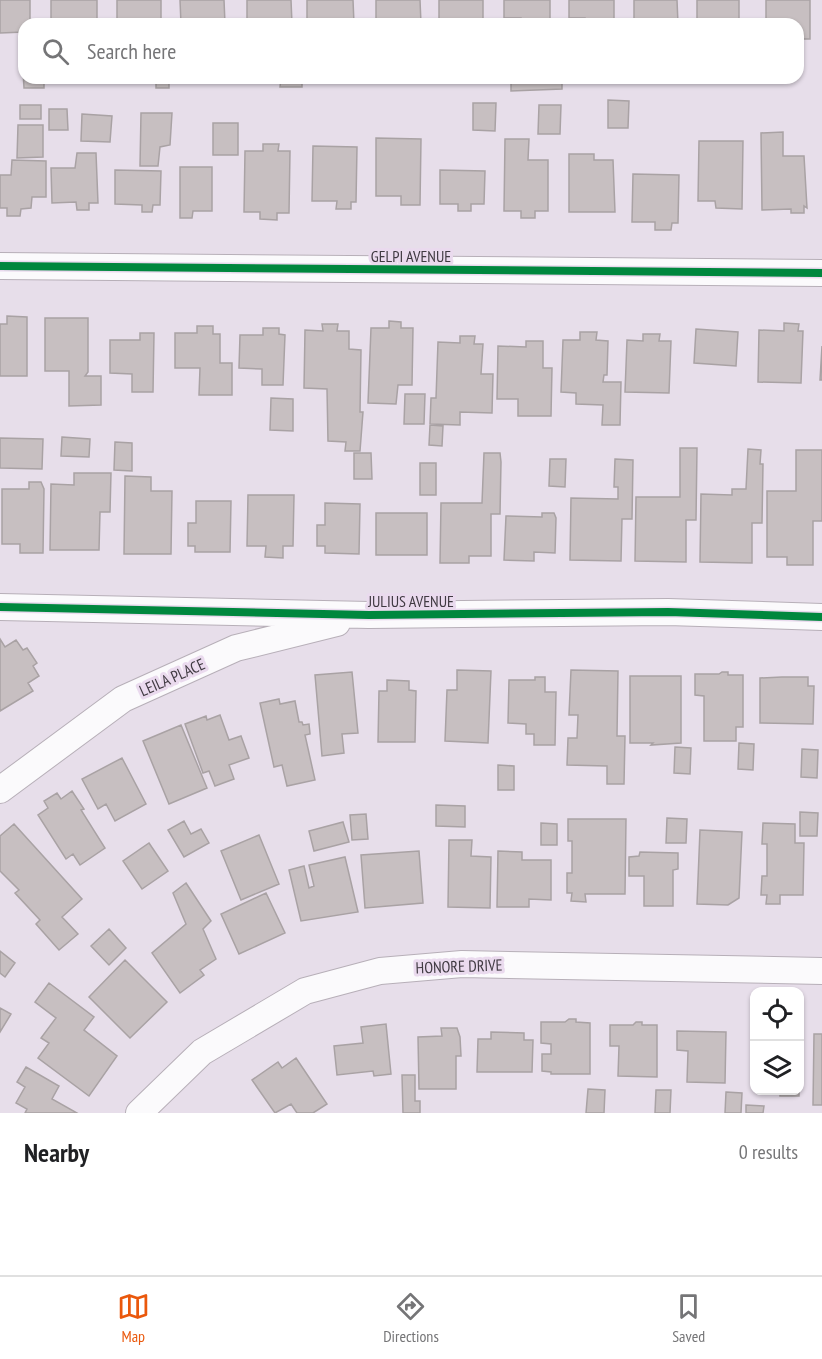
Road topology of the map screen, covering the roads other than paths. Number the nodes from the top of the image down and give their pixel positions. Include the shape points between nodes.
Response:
1 (0, 266) edge
2 (822, 273) edge
3 (0, 607) edge
4 (369, 615) junction
5 (822, 617) edge
6 (0, 790) edge
7 (822, 971) edge
8 (139, 1113) edge

1 - 2 street, GELPI AVENUE
3 - 4 street, JULIUS AVENUE
4 - 5 street, JULIUS AVENUE via 668,612
4 - 6 street, LEILA PLACE via 236,648 123,699
7 - 8 street, HONORE DRIVE via 462,964 380,970 305,991 201,1052

